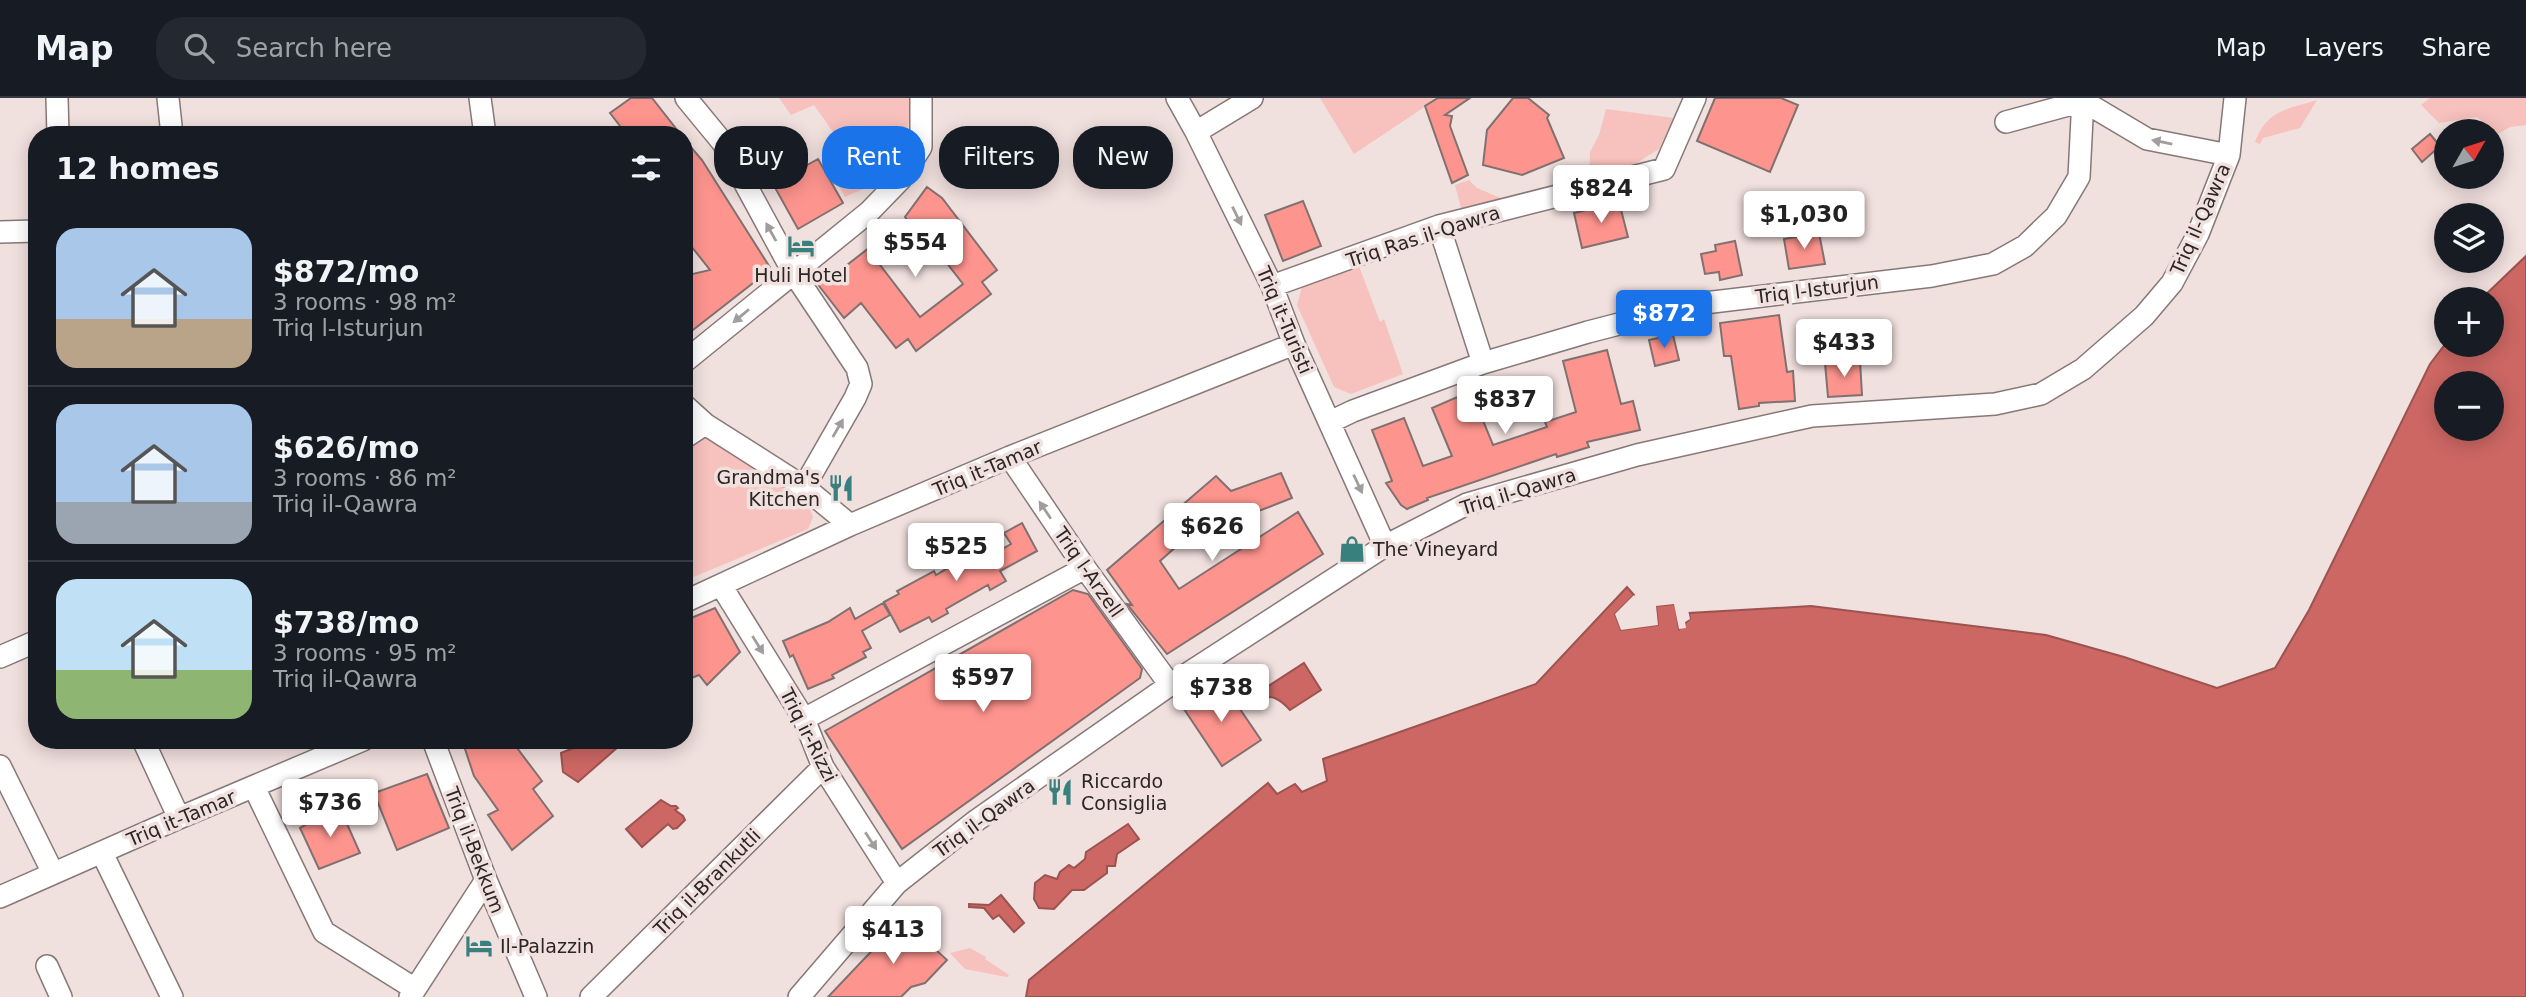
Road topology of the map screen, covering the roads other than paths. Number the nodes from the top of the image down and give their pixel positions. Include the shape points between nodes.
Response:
1 (57, 98) edge
2 (168, 98) edge
3 (480, 98) edge
4 (686, 98) edge
5 (921, 98) edge
6 (1177, 98) edge
7 (1252, 98) edge
8 (1695, 98) edge
9 (2235, 98) edge
10 (2083, 99) edge
11 (2006, 122) dead end
12 (58, 126) edge
13 (171, 126) edge
14 (484, 126) edge
15 (1196, 132) junction
16 (2229, 155) junction
17 (1439, 226) junction
18 (28, 231) edge
19 (0, 232) edge
20 (793, 272) junction
21 (1272, 286) junction
22 (1294, 344) junction
23 (693, 355) edge
24 (1483, 363) junction
25 (693, 413) edge
26 (1330, 422) junction
27 (705, 424) junction
28 (693, 432) edge
29 (1010, 457) junction
30 (804, 487) junction
31 (850, 525) junction
32 (1385, 546) junction
33 (1085, 568) junction
34 (722, 586) junction
35 (693, 598) edge
36 (28, 645) edge
37 (0, 657) edge
38 (1170, 685) junction
39 (804, 719) junction
40 (147, 749) edge
41 (342, 749) edge
42 (436, 749) edge
43 (0, 766) edge
44 (823, 767) junction
45 (254, 787) junction
46 (179, 818) junction
47 (102, 853) junction
48 (53, 873) junction
49 (486, 880) junction
50 (897, 883) junction
51 (0, 897) edge
52 (47, 966) dead end
53 (412, 993) edge
54 (61, 997) edge
55 (172, 997) edge
56 (536, 997) edge
57 (591, 997) edge
58 (799, 997) edge

1 - 12 street
2 - 13 street
3 - 14 street
20 -> 4 street via 723,143
5 - 20 street via 921,147 900,180 869,212
6 - 15 street, Triq it-Turisti
7 - 15 street
8 - 17 street, Triq Ras il-Qawra via 1664,169
9 - 16 street, Triq il-Qawra
10 - 11 street
16 -> 10 street via 2147,139
10 - 24 street, Triq l-Isturjun via 2078,177 2056,216 2025,246 1993,264 1932,276 1696,304
15 -> 21 street, Triq it-Turisti
16 - 32 street, Triq il-Qawra via 2198,234 2172,283 2144,316 2083,369 2041,394 1995,404 1812,416 1637,455 1467,504
17 - 21 street, Triq Ras il-Qawra
17 - 24 street
18 - 19 street
20 -> 23 street
30 -> 20 street via 861,384 858,368
21 - 22 street, Triq it-Turisti
22 - 26 street, Triq it-Turisti
22 - 29 street, Triq it-Tamar
24 - 26 street, Triq l-Isturjun
25 - 27 street
26 -> 32 street, Triq it-Turisti
27 - 28 street
27 - 30 street
29 - 31 street, Triq it-Tamar
33 -> 29 street, Triq l-Arzell
30 - 31 street
31 - 34 street, Triq it-Tamar
32 - 38 street, Triq il-Qawra
33 - 38 street, Triq l-Arzell
33 - 39 street
34 - 35 street, Triq it-Tamar
34 -> 39 street, Triq ir-Rizzi
36 - 37 street
38 - 50 street, Triq il-Qawra via 977,820
39 - 44 street, Triq ir-Rizzi
40 - 46 street
41 - 45 street, Triq it-Tamar
42 - 49 street, Triq il-Bekkum
43 - 48 street
44 -> 50 street, Triq ir-Rizzi
44 - 57 street, Triq il-Brankutli
45 - 46 street, Triq it-Tamar
45 - 53 street via 324,932
46 - 47 street, Triq it-Tamar
47 - 48 street, Triq it-Tamar
47 - 55 street
48 - 51 street, Triq it-Tamar
49 - 53 street
49 - 56 street, Triq il-Bekkum
50 - 58 street, Triq il-Qawra
52 - 54 street

